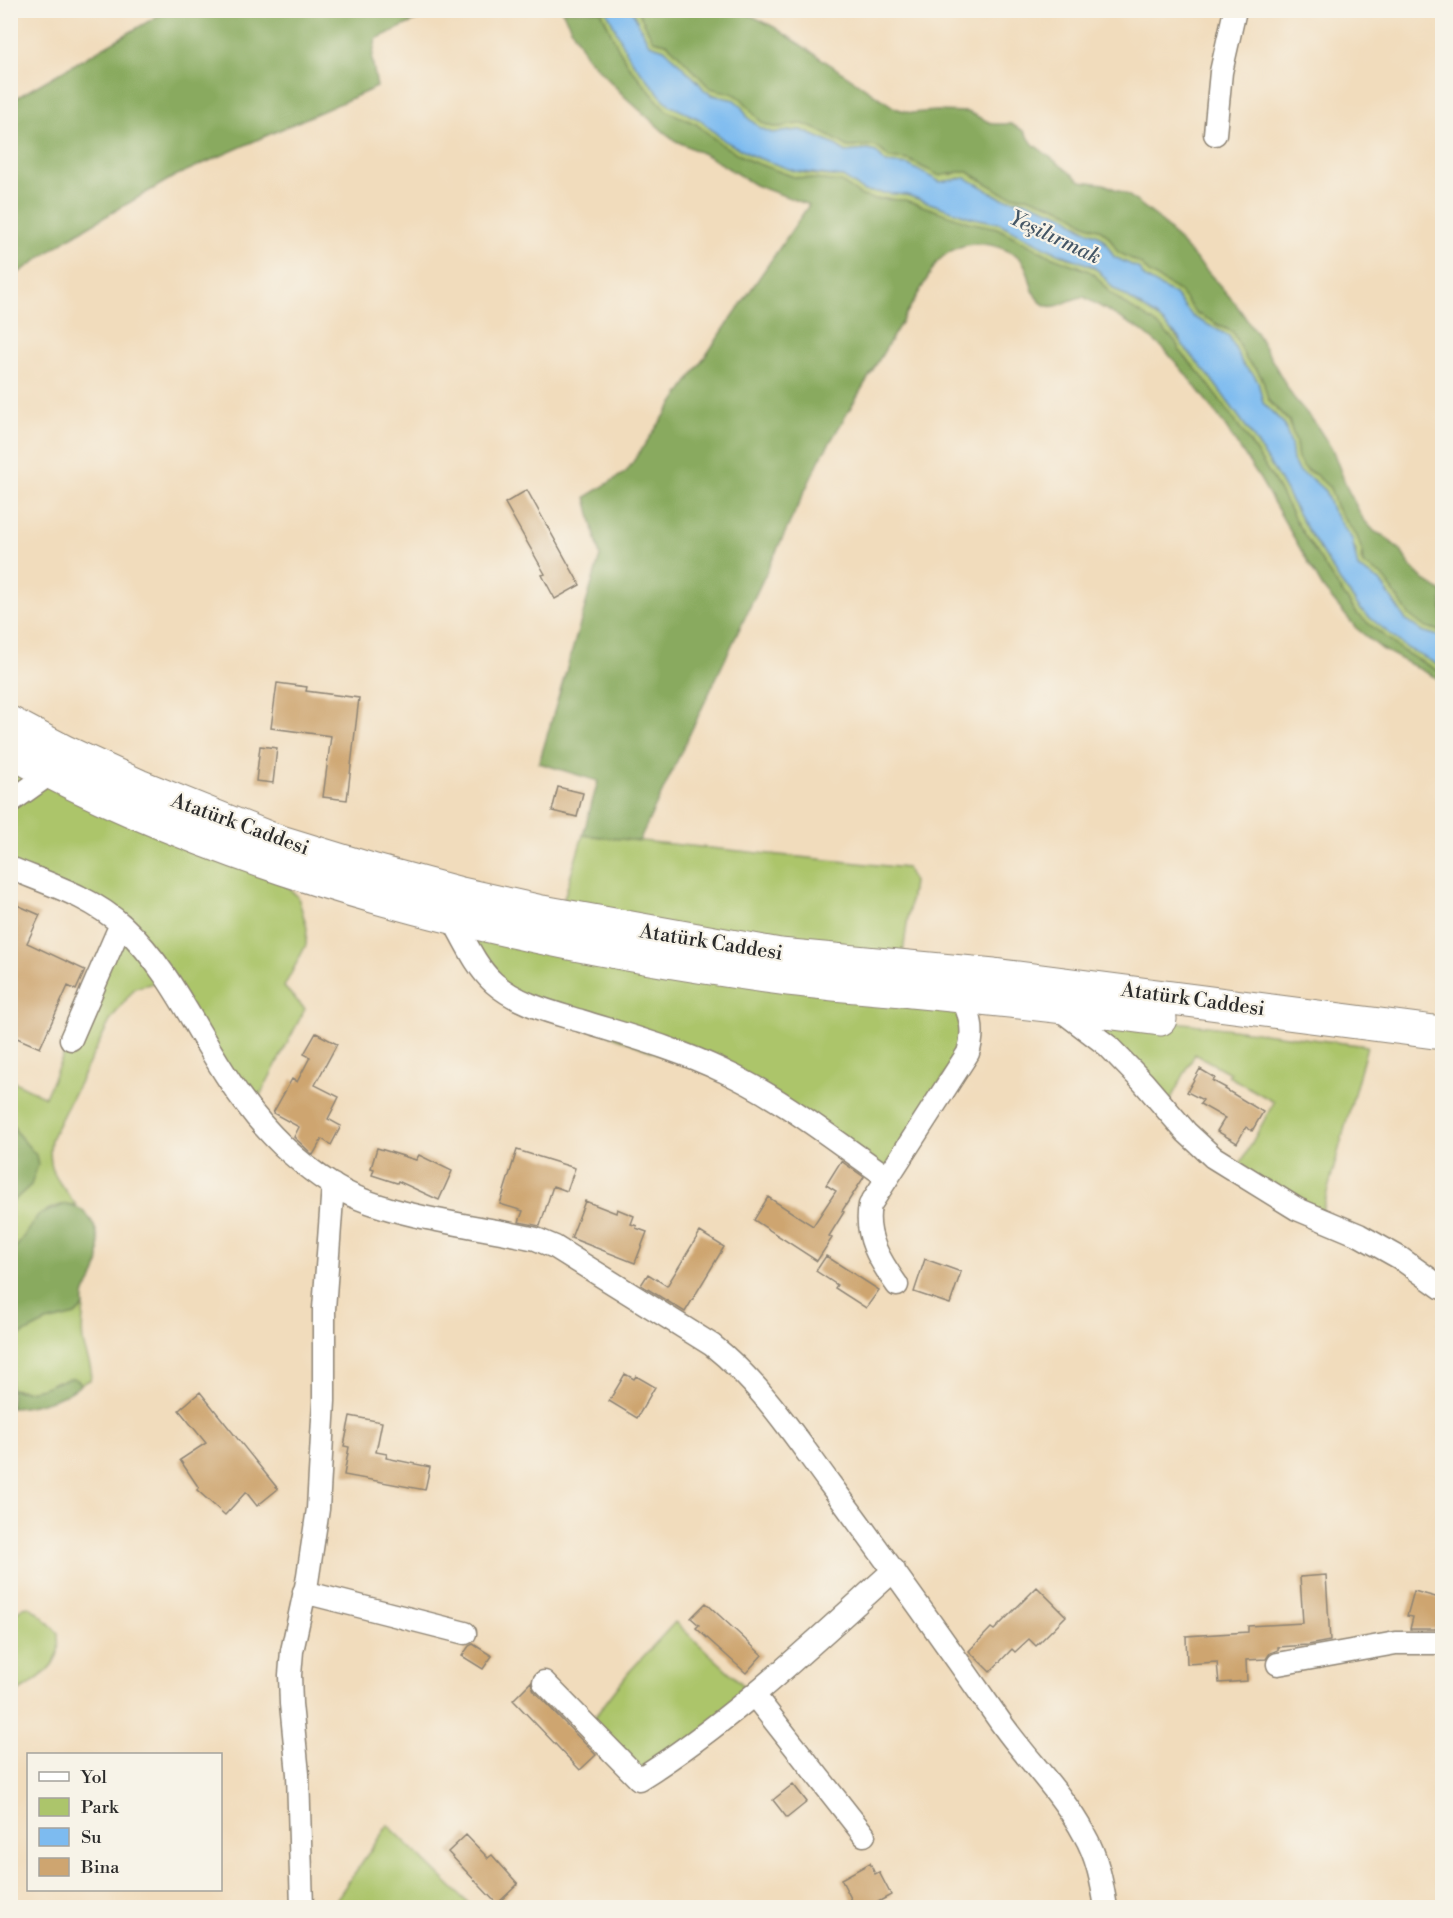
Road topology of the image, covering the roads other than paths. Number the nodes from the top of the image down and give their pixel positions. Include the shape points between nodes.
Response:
1 (1235, 10) edge
2 (1215, 134) dead end
3 (10, 723) edge
4 (10, 751) edge
5 (51, 773) junction
6 (10, 802) edge
7 (10, 868) edge
8 (452, 918) junction
9 (121, 924) junction
10 (961, 996) junction
11 (1057, 1007) junction
12 (1443, 1033) edge
13 (71, 1039) dead end
14 (1443, 1056) edge
15 (887, 1177) junction
16 (333, 1185) junction
17 (897, 1285) dead end
18 (1443, 1288) edge
19 (894, 1570) junction
20 (304, 1592) junction
21 (465, 1633) dead end
22 (1443, 1643) edge
23 (1278, 1664) dead end
24 (544, 1682) dead end
25 (754, 1695) junction
26 (864, 1835) dead end
27 (302, 1908) edge
28 (1106, 1908) edge

1 - 2 street via 1221,72
3 - 12 highway, Atatürk Caddesi via 139,786 271,839 385,874 542,912 780,955 1006,977
4 - 5 highway, Atatürk Caddesi
5 - 6 street
5 - 8 highway, Atatürk Caddesi via 190,835 262,862
7 - 9 street via 83,899
8 - 10 highway, Atatürk Caddesi via 780,978
8 - 15 street via 476,960 493,982 513,997 723,1071 776,1100
9 - 13 street
9 - 16 street via 149,952 179,993 242,1100 297,1159
10 - 11 highway, Atatürk Caddesi
10 - 15 street via 972,1027 968,1053
11 - 14 highway, Atatürk Caddesi
11 - 18 street via 1108,1046 1213,1157 1296,1209 1359,1235 1400,1258
15 - 17 street via 870,1205 869,1222 879,1259
16 - 19 street via 367,1202 536,1239 555,1247 712,1345 752,1383
16 - 20 street via 324,1309 318,1509
19 - 25 street
19 - 28 street via 1011,1737 1071,1812 1094,1857
20 - 21 street
20 - 27 street via 290,1675
22 - 23 street via 1396,1643
24 - 25 street via 639,1779 679,1754
25 - 26 street

